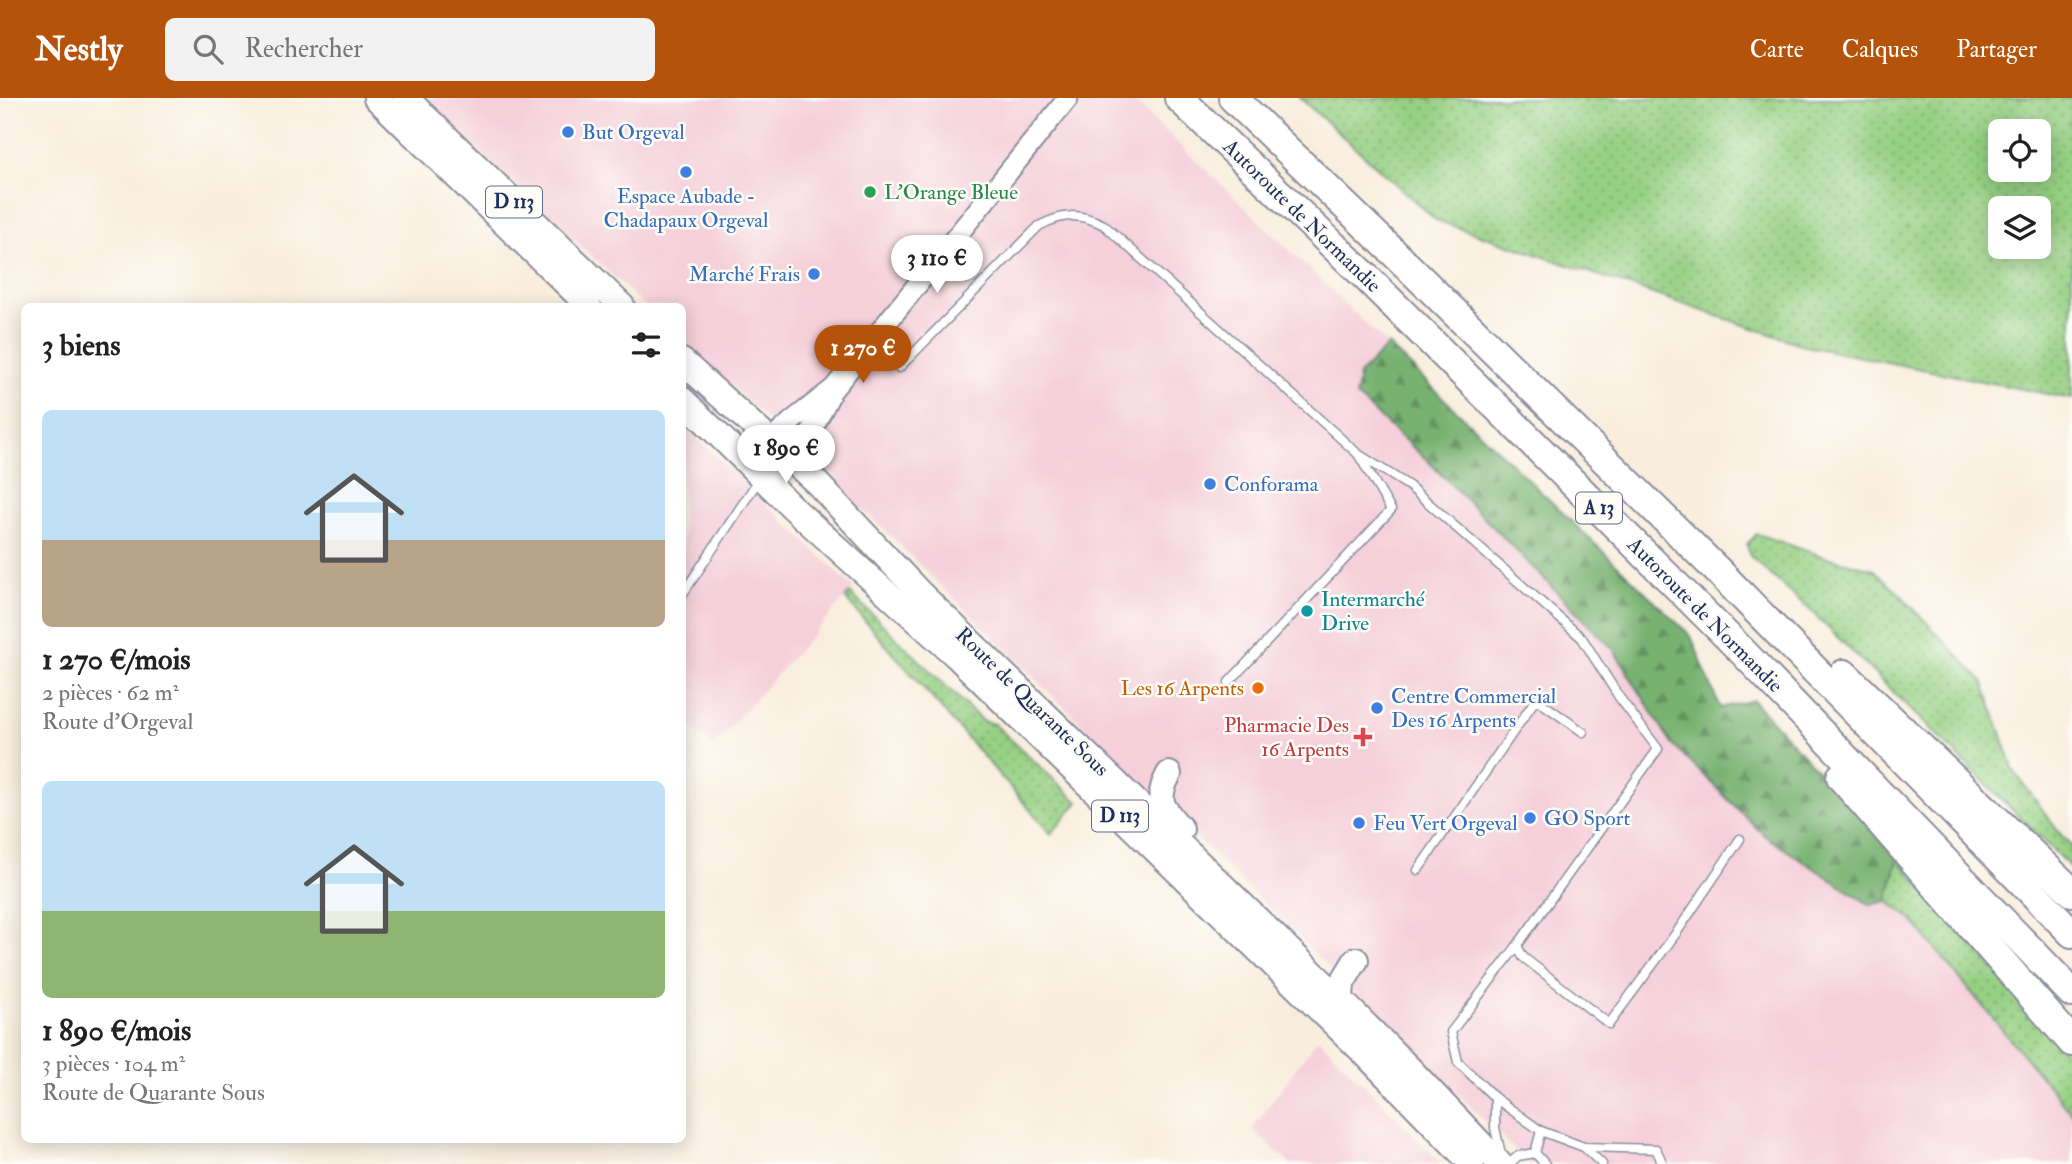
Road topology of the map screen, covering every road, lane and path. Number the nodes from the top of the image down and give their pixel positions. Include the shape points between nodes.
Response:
1 (376, 98) edge
2 (406, 98) edge
3 (1068, 98) edge
4 (1179, 98) edge
5 (1233, 98) edge
6 (586, 303) edge
7 (619, 303) edge
8 (686, 365) edge
9 (899, 368) dead end
10 (834, 388) junction
11 (686, 403) edge
12 (772, 440) junction
13 (1357, 454) junction
14 (792, 459) junction
15 (761, 476) junction
16 (1720, 572) junction
17 (686, 589) edge
18 (1229, 682) dead end
19 (1583, 732) dead end
20 (1833, 744) junction
21 (1169, 775) dead end
22 (1741, 839) dead end
23 (1181, 845) junction
24 (1418, 870) dead end
25 (2072, 892) edge
26 (2072, 933) edge
27 (1517, 946) junction
28 (1356, 960) dead end
29 (2072, 993) edge
30 (1341, 1000) junction
31 (2072, 1042) edge
32 (1495, 1098) junction
33 (1541, 1131) junction
34 (1584, 1147) junction
35 (1535, 1153) junction
36 (1472, 1164) edge
37 (1502, 1164) edge
38 (1509, 1164) edge
39 (1545, 1164) edge
40 (1602, 1164) edge
41 (1663, 1164) edge

1 - 6 main road, D 113
2 - 7 main road, D 113
3 - 10 street
4 - 20 highway, Autoroute de Normandie / A 13 via 1363,274
5 - 16 highway, Autoroute de Normandie / A 13
8 - 12 main road, Route de Quarante Sous / D 113
9 - 13 lane via 1039,226 1078,215 1104,225
10 - 12 street
10 - 14 street
11 - 15 main road, Route de Quarante Sous / D 113
12 - 14 main road, Route de Quarante Sous / D 113
12 - 15 street
13 - 18 lane via 1391,510
13 - 27 lane via 1409,486 1582,638 1658,749
14 - 15 street
14 - 23 main road, Route de Quarante Sous / D 113 via 919,592
15 - 17 lane
15 - 36 main road, Route de Quarante Sous / D 113 via 965,666 1364,1053
16 - 25 highway via 1763,593
16 - 26 highway, Autoroute de Normandie / A 13
19 - 24 lane via 1536,699
20 - 29 highway, Autoroute de Normandie / A 13
20 - 31 highway via 1841,778
21 - 23 main road via 1161,796 1164,810 1186,834
22 - 27 lane via 1609,1024 1523,957
23 - 30 main road, Route de Quarante Sous / D 113
27 - 32 lane via 1451,1032 1458,1062
28 - 30 main road via 1342,983
30 - 37 main road, Route de Quarante Sous / D 113
32 - 33 lane
32 - 37 lane
33 - 34 lane
33 - 35 lane
34 - 40 lane
34 - 41 lane via 1656,1149
35 - 38 lane via 1518,1156
35 - 39 lane

